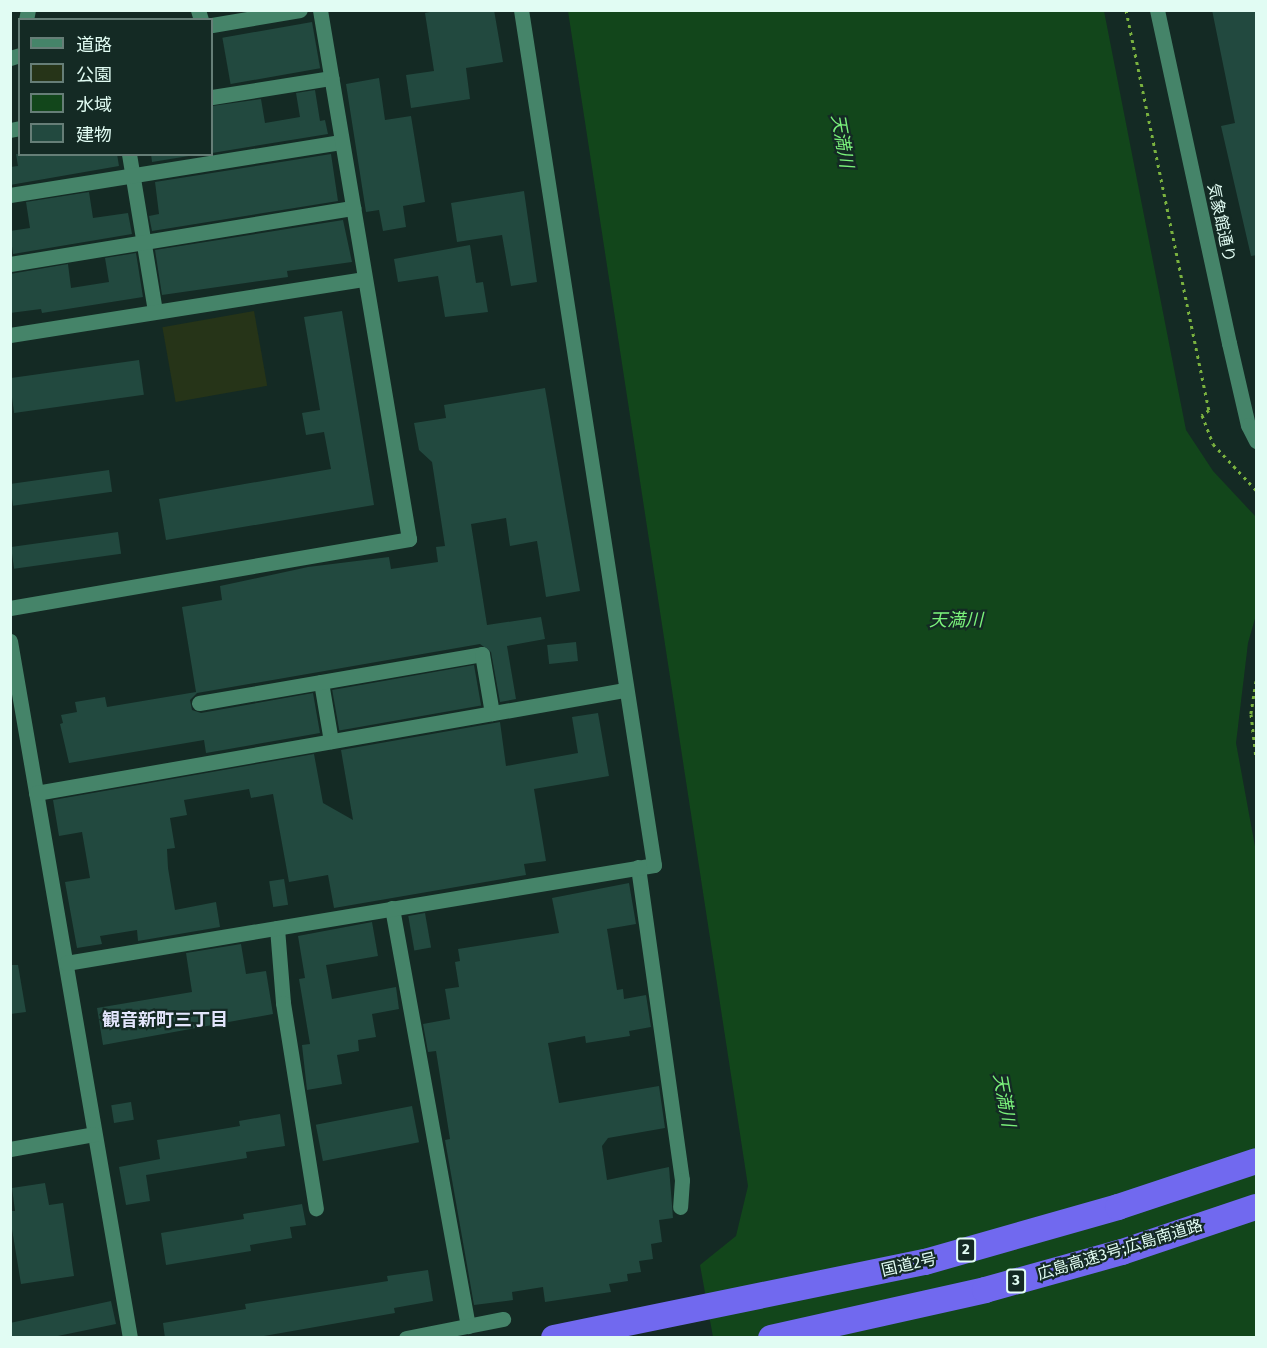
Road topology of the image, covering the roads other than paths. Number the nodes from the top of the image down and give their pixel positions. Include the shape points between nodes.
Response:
1 (300, 10) edge
2 (320, 10) edge
3 (521, 10) edge
4 (1157, 10) edge
5 (213, 25) edge
6 (331, 78) junction
7 (213, 97) edge
8 (341, 142) junction
9 (129, 156) edge
10 (132, 176) junction
11 (10, 195) edge
12 (353, 208) junction
13 (143, 241) junction
14 (10, 264) edge
15 (365, 279) junction
16 (155, 311) junction
17 (10, 335) edge
18 (1257, 441) edge
19 (10, 608) edge
20 (10, 641) edge
21 (321, 682) junction
22 (625, 690) junction
23 (199, 703) dead end
24 (492, 713) junction
25 (332, 741) junction
26 (36, 793) junction
27 (638, 867) junction
28 (392, 908) junction
29 (277, 928) junction
30 (66, 963) junction
31 (94, 1134) junction
32 (10, 1149) edge
33 (1257, 1161) edge
34 (680, 1207) dead end
35 (1257, 1207) edge
36 (316, 1208) dead end
37 (503, 1319) dead end
38 (468, 1326) junction
39 (127, 1337) edge
40 (406, 1338) edge
41 (554, 1338) edge
42 (771, 1338) edge

1 - 5 street
2 - 6 street
3 - 22 street
4 - 18 street, 気象館通り via 1236,373 1248,424
6 - 7 street
6 - 8 street
8 - 10 street
8 - 12 street
9 - 10 street
10 - 11 street
10 - 13 street
12 - 13 street
12 - 15 street
13 - 14 street
13 - 16 street
15 - 16 street
15 - 19 street via 409,540
16 - 17 street
20 - 26 street
21 - 23 street
21 - 24 street via 482,654
21 - 25 street
22 - 24 street
22 - 27 street via 654,865
24 - 25 street
25 - 26 street
26 - 30 street
27 - 28 street
27 - 34 street via 682,1180
28 - 29 street
28 - 38 street
29 - 30 street
29 - 36 street via 283,1003
30 - 31 street
31 - 32 street
31 - 39 street
33 - 41 highway, 国道2号 / 2 via 1118,1208 925,1262
35 - 42 highway, 広島高速3号;広島南道路 / 3 via 1122,1252 985,1290
37 - 38 street
38 - 40 street

